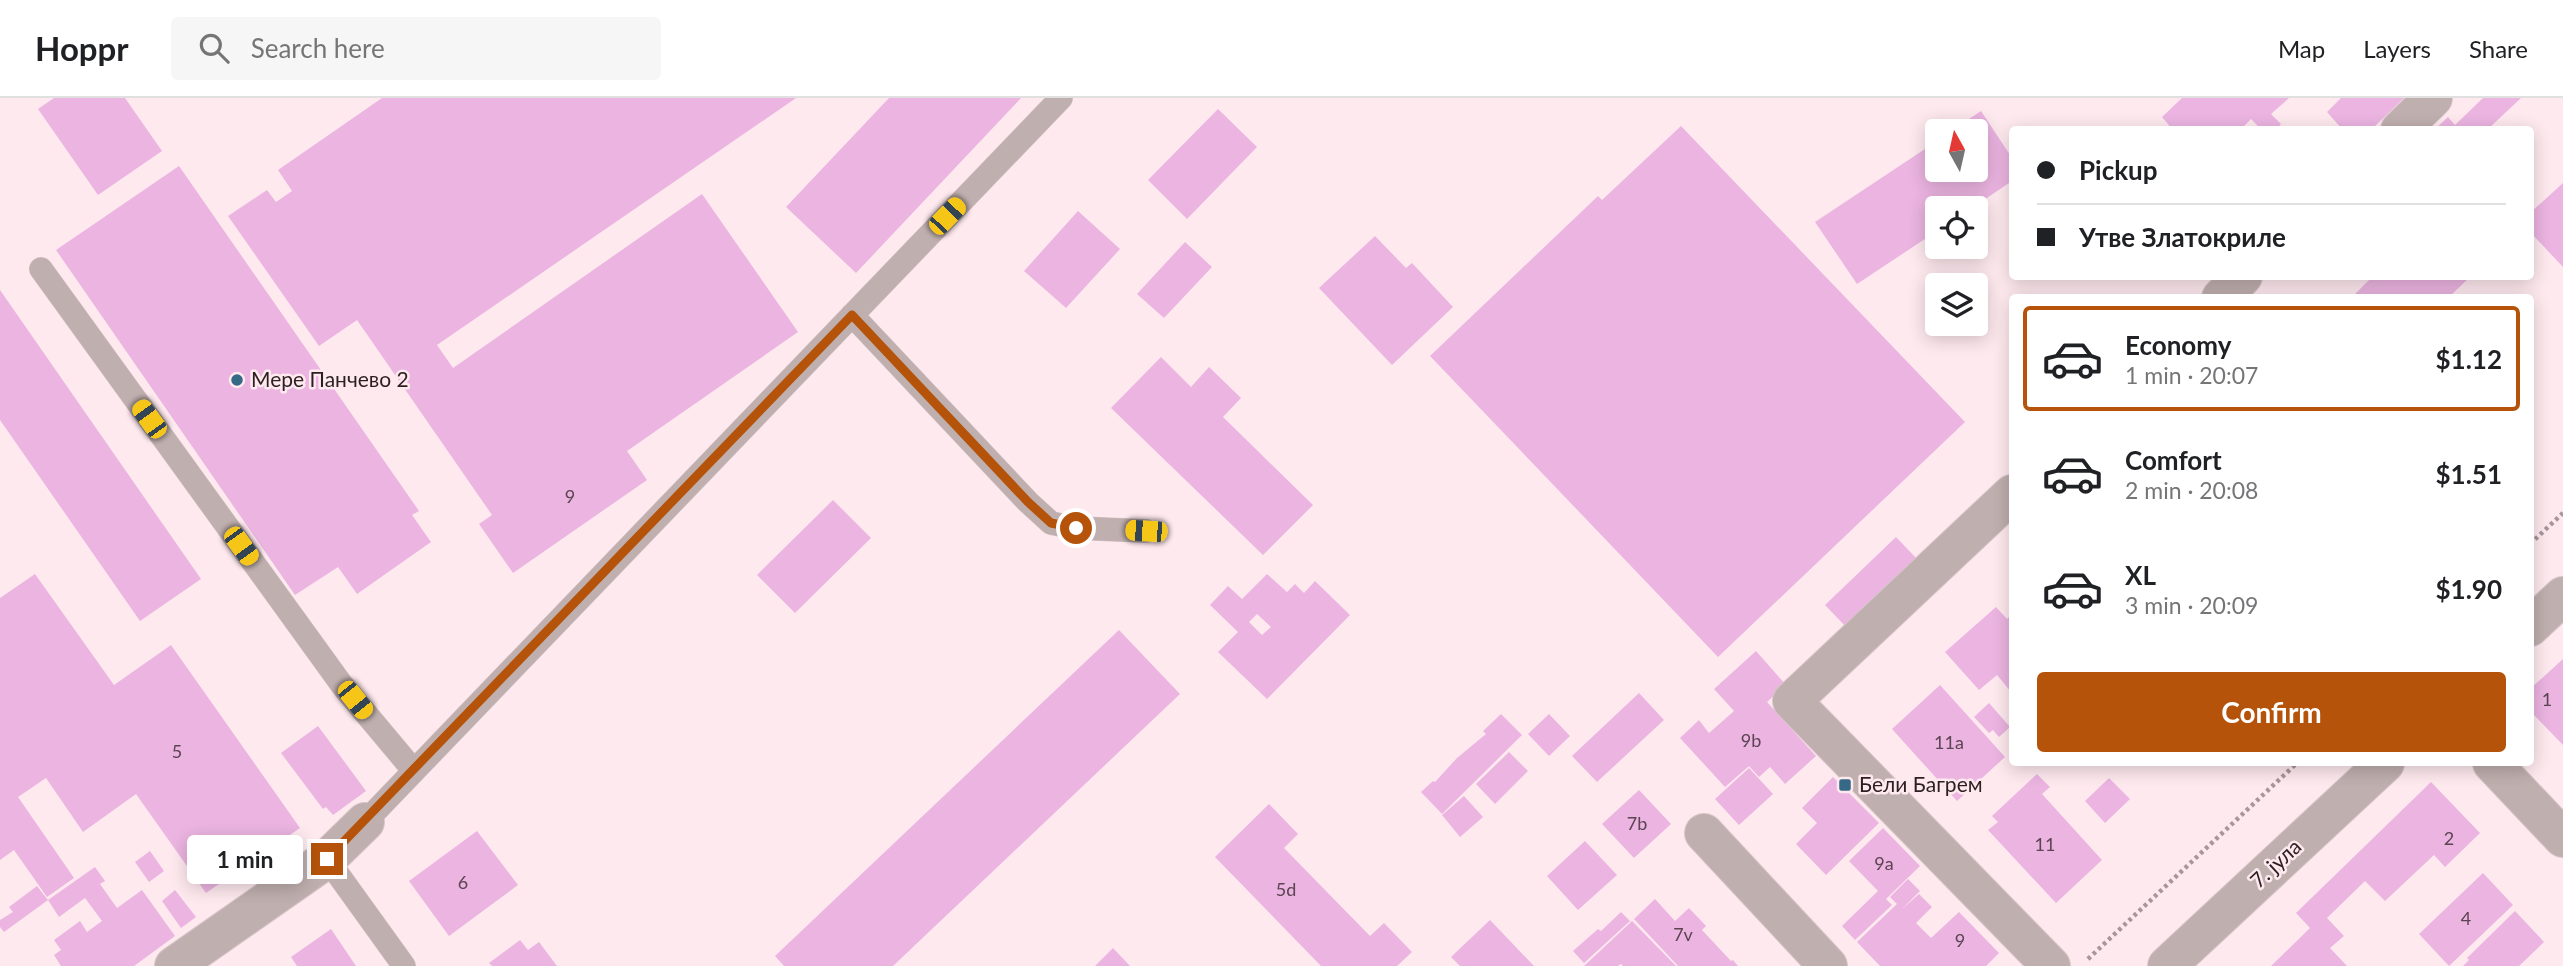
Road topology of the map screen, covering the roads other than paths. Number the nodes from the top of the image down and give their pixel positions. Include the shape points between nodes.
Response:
1 (1061, 98) edge
2 (2433, 98) edge
3 (2404, 126) edge
4 (41, 269) dead end
5 (2240, 280) edge
6 (2225, 294) edge
7 (852, 315) junction
8 (2009, 497) edge
9 (1146, 531) dead end
10 (2563, 596) edge
11 (2534, 623) edge
12 (2382, 766) edge
13 (2495, 766) edge
14 (414, 771) junction
15 (365, 822) joint
16 (1704, 833) dead end
17 (2563, 838) edge
18 (327, 859) junction
19 (174, 966) edge
20 (404, 966) edge
21 (1828, 966) edge
22 (2051, 966) edge
23 (2167, 966) edge

1 - 7 lane
2 - 3 street
4 - 14 lane via 342,685
5 - 6 street
7 - 9 lane via 1051,523
7 - 14 lane
8 - 22 street via 1792,701
10 - 11 street
12 - 23 street, 7. јула
13 - 17 street
14 - 15 lane
15 - 18 street
16 - 21 street
18 - 19 street
18 - 20 lane

